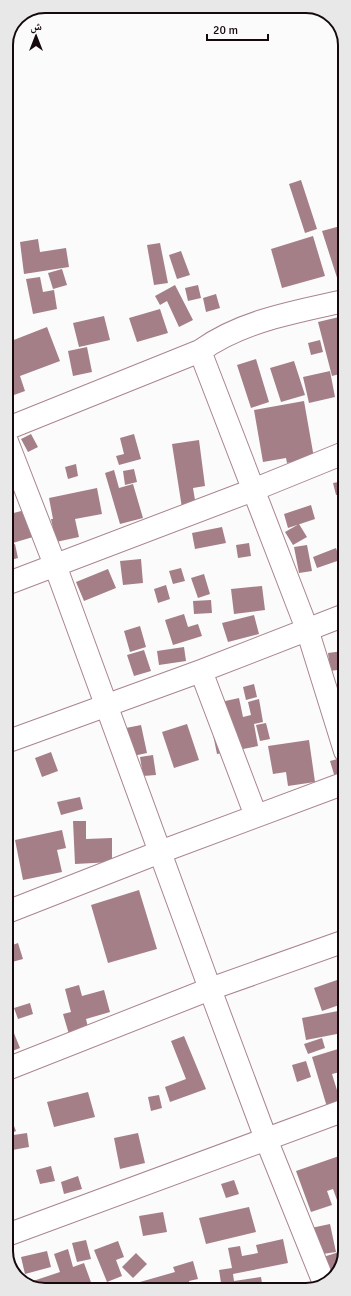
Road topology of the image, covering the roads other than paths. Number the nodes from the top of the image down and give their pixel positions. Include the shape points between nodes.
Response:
1 (338, 303) edge
2 (200, 351) junction
3 (13, 427) edge
4 (338, 455) edge
5 (13, 457) edge
6 (253, 490) junction
7 (55, 565) junction
8 (13, 581) edge
9 (338, 618) edge
10 (306, 629) junction
11 (201, 671) junction
12 (106, 705) junction
13 (338, 729) edge
14 (13, 739) edge
15 (338, 786) edge
16 (256, 816) junction
17 (160, 852) junction
18 (13, 910) edge
19 (338, 943) edge
20 (210, 989) junction
21 (13, 1067) edge
22 (338, 1113) edge
23 (266, 1139) junction
24 (13, 1233) edge
25 (322, 1279) edge

1 - 2 street via 253,324
2 - 3 street
2 - 6 street
4 - 6 street
5 - 7 street
6 - 7 street
6 - 10 street
7 - 8 street
7 - 12 street
9 - 10 street
10 - 11 street
10 - 13 street
11 - 12 street
11 - 16 street
12 - 14 street
12 - 17 street
15 - 16 street
16 - 17 street
17 - 18 street
17 - 20 street
19 - 20 street
20 - 21 street
20 - 23 street
22 - 23 street
23 - 24 street
23 - 25 street

